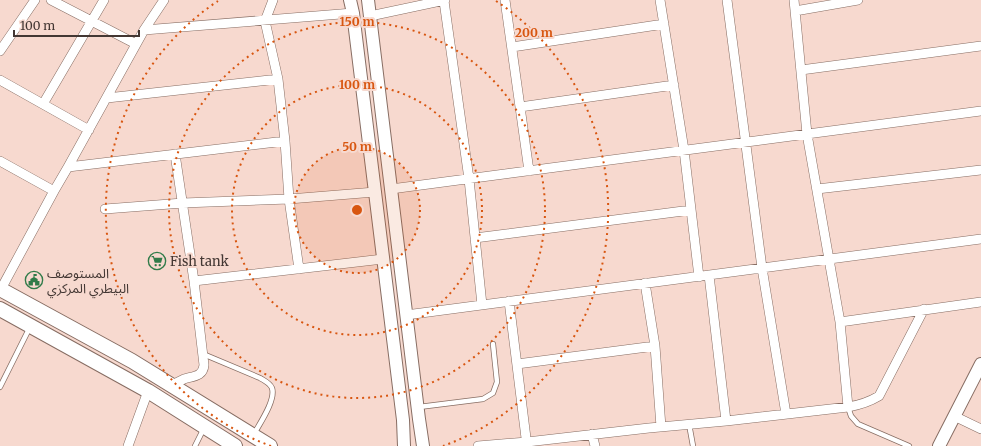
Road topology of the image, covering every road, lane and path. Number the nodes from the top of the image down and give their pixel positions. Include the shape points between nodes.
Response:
1 (35, 0) edge
2 (52, 0) edge
3 (104, 0) edge
4 (164, 0) edge
5 (273, 0) edge
6 (350, 0) edge
7 (368, 0) edge
8 (444, 0) edge
9 (505, 0) edge
10 (660, 0) edge
11 (727, 0) edge
12 (794, 0) edge
13 (858, 0) edge
14 (795, 10) junction
15 (353, 13) junction
16 (370, 16) junction
17 (92, 20) junction
18 (265, 21) junction
19 (664, 24) junction
20 (144, 30) junction
21 (136, 44) junction
22 (981, 46) edge
23 (512, 47) junction
24 (0, 51) edge
25 (801, 70) junction
26 (278, 79) junction
27 (0, 80) edge
28 (674, 85) junction
29 (106, 98) junction
30 (43, 104) junction
31 (520, 107) junction
32 (981, 111) edge
33 (89, 130) junction
34 (807, 134) junction
35 (285, 141) junction
36 (746, 142) junction
37 (684, 150) junction
38 (175, 154) junction
39 (0, 161) edge
40 (68, 167) junction
41 (981, 170) edge
42 (529, 171) junction
43 (469, 179) junction
44 (391, 189) junction
45 (817, 189) junction
46 (54, 191) junction
47 (375, 192) junction
48 (289, 199) junction
49 (183, 203) junction
50 (105, 209) dead end
51 (691, 210) junction
52 (396, 228) junction
53 (379, 229) junction
54 (475, 238) junction
55 (981, 238) edge
56 (383, 259) junction
57 (828, 260) junction
58 (762, 268) junction
59 (299, 269) junction
60 (709, 275) junction
61 (699, 276) junction
62 (194, 281) junction
63 (645, 283) junction
64 (0, 289) edge
65 (509, 301) junction
66 (981, 302) edge
67 (482, 305) junction
68 (0, 309) edge
69 (924, 309) junction
70 (406, 315) junction
71 (840, 322) junction
72 (30, 326) junction
73 (493, 344) dead end
74 (654, 346) junction
75 (203, 354) junction
76 (517, 364) junction
77 (980, 369) edge
78 (172, 385) junction
79 (0, 386) edge
80 (148, 391) junction
81 (848, 407) junction
82 (418, 413) junction
83 (786, 414) junction
84 (954, 416) junction
85 (403, 420) junction
86 (726, 421) junction
87 (689, 424) junction
88 (237, 426) junction
89 (204, 427) junction
90 (661, 427) junction
91 (981, 429) edge
92 (592, 434) junction
93 (253, 435) junction
94 (231, 444) edge
95 (527, 444) edge
96 (128, 446) edge
97 (195, 446) edge
98 (270, 446) edge
99 (404, 446) edge
100 (423, 446) edge
101 (478, 446) edge
102 (595, 446) edge
103 (693, 446) edge
104 (910, 446) edge
105 (939, 446) edge

1 - 24 street
2 - 17 street
3 - 17 street
4 - 20 street
5 - 18 street
6 - 15 main road
7 - 16 main road
8 - 16 street
8 - 43 street
9 - 23 street
10 - 19 street
11 - 36 street
12 - 14 street
13 - 14 street
14 - 25 street
15 - 18 street
15 - 47 main road
16 - 44 main road
17 - 21 street
17 - 30 street
18 - 20 street
18 - 26 street
19 - 23 street
19 - 28 street
20 - 21 street
21 - 29 street
22 - 25 street
23 - 31 street
25 - 34 street
26 - 29 street
26 - 35 street
27 - 30 street
28 - 31 street
28 - 37 street
29 - 33 street
30 - 33 street
31 - 42 street
32 - 34 street
33 - 40 street
34 - 36 street
34 - 45 street
35 - 38 street
35 - 48 street
36 - 37 street
36 - 58 street
37 - 42 street
37 - 51 street
38 - 40 street
38 - 49 street
39 - 46 street
40 - 46 street
41 - 45 street
42 - 43 street
43 - 44 street
43 - 54 street
44 - 52 main road
45 - 57 street
46 - 64 street
47 - 48 street
47 - 53 main road
48 - 49 street
48 - 59 street
49 - 50 street
49 - 62 street
51 - 54 street
51 - 61 street
52 - 53 main road
52 - 70 main road
53 - 56 main road
54 - 67 street
55 - 57 street
56 - 59 street
56 - 85 main road
57 - 58 street
57 - 71 street
58 - 60 street
58 - 83 street
59 - 62 street
60 - 61 street
60 - 86 street
61 - 63 street
62 - 75 street
63 - 65 street
63 - 74 street
64 - 78 main road
65 - 67 street
65 - 76 street
66 - 69 street
67 - 70 street
68 - 72 main road
69 - 71 street
69 - 81 street via 879,396 870,402
70 - 82 main road
71 - 81 street
72 - 79 lane
72 - 80 main road
73 - 82 lane via 497,382 493,393 483,400
74 - 76 street
74 - 90 street
75 - 78 street via 204,368 201,372 197,376
75 - 93 lane via 260,378 272,387 271,401
76 - 95 street
77 - 84 main road
78 - 88 main road
80 - 89 main road
80 - 96 street
81 - 83 street
81 - 104 lane via 858,424
82 - 85 main road
82 - 100 main road
83 - 86 street
84 - 91 street
84 - 105 main road
85 - 99 main road
86 - 87 street
87 - 90 street
87 - 103 lane
88 - 93 main road
88 - 94 main road
89 - 94 main road
89 - 97 lane
90 - 92 street
92 - 95 street
92 - 102 street
93 - 98 main road
95 - 101 street

